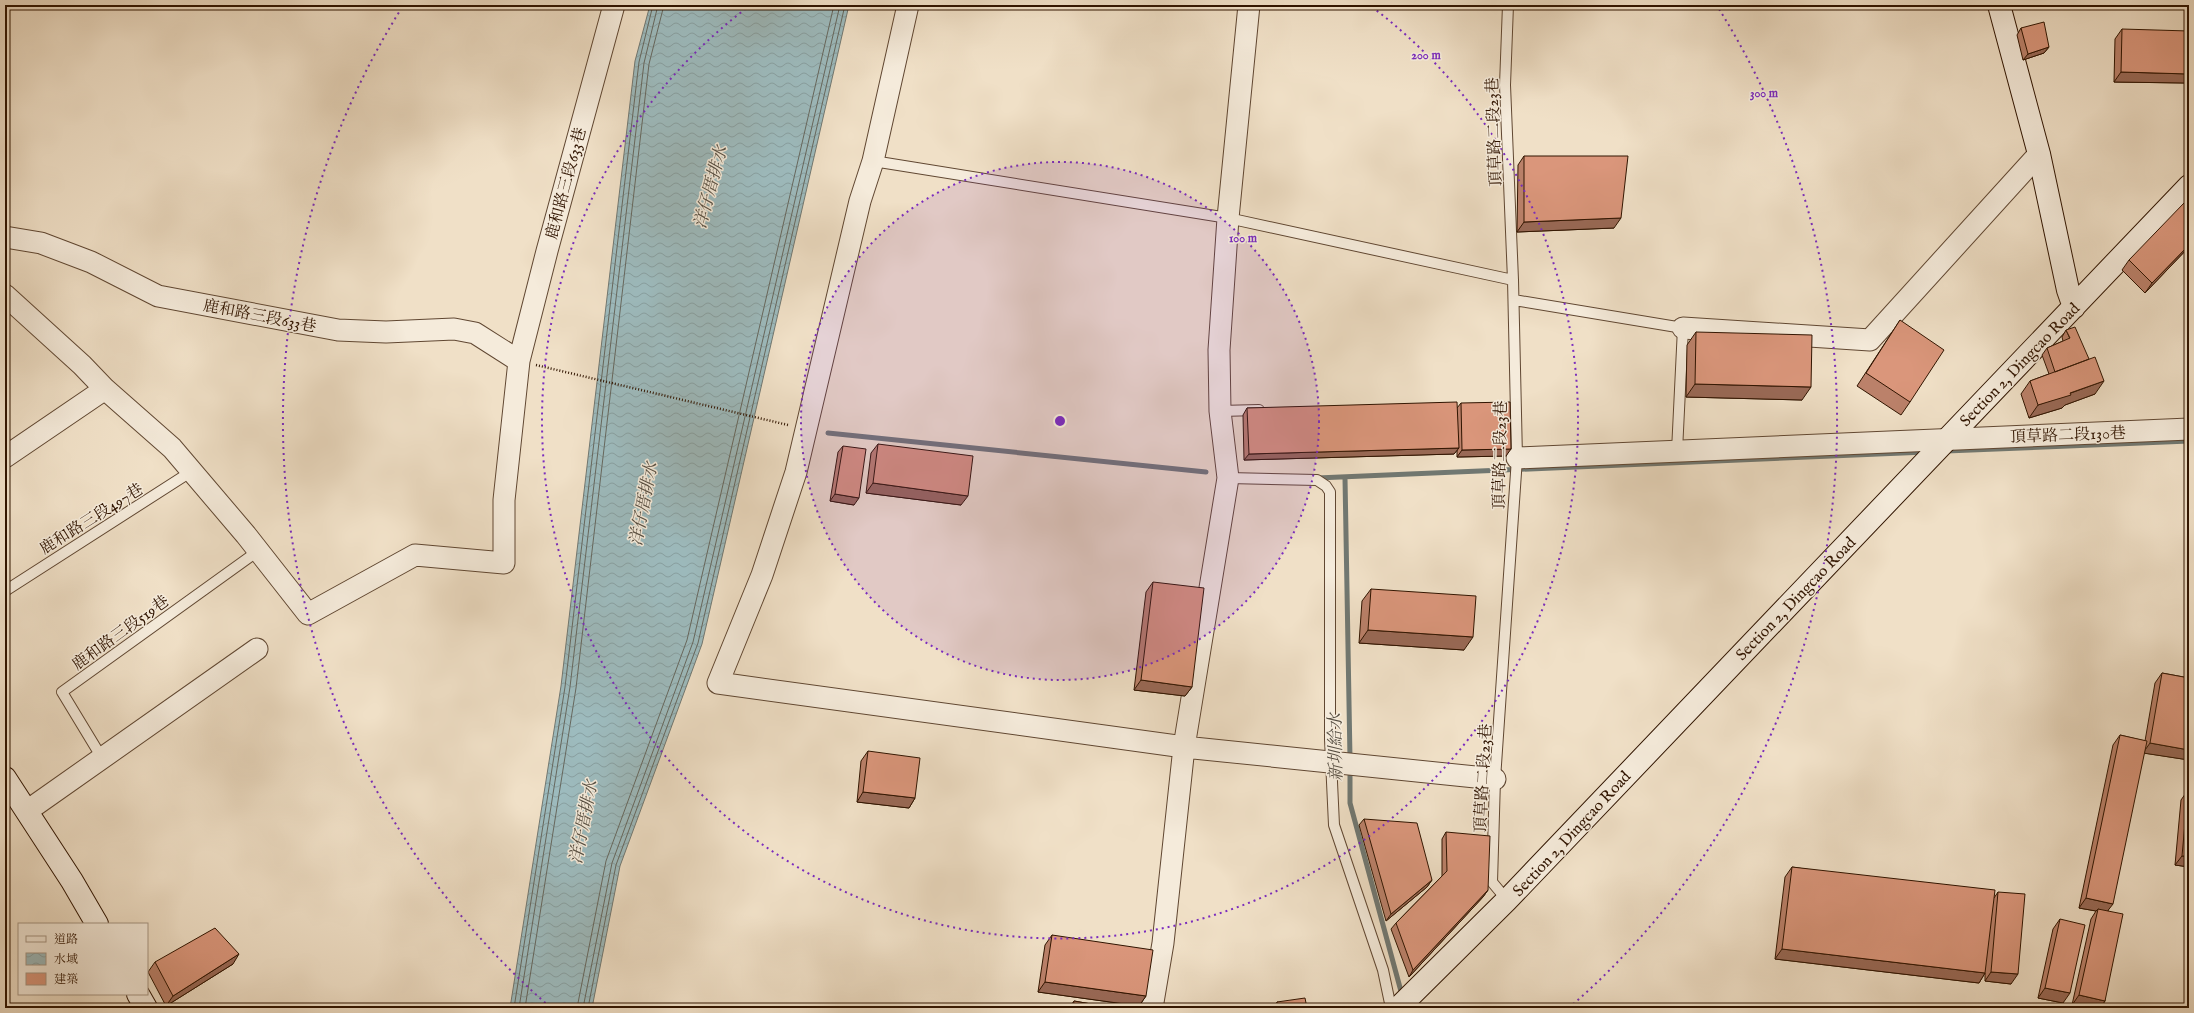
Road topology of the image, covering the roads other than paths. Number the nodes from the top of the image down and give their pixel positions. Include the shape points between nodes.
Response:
1 (614, 5) edge
2 (908, 5) edge
3 (1249, 5) edge
4 (1508, 5) edge
5 (1999, 5) edge
6 (2040, 154) junction
7 (873, 161) junction
8 (2189, 186) edge
9 (1228, 218) junction
10 (5, 237) edge
11 (1514, 280) junction
12 (5, 295) edge
13 (1514, 300) junction
14 (2074, 307) junction
15 (1683, 328) junction
16 (519, 361) junction
17 (105, 389) junction
18 (1268, 410) edge
19 (1220, 411) junction
20 (2189, 429) edge
21 (1947, 439) junction
22 (1677, 451) junction
23 (5, 457) edge
24 (1516, 458) junction
25 (192, 471) junction
26 (1228, 478) junction
27 (258, 551) junction
28 (5, 591) edge
29 (257, 649) dead end
30 (1184, 747) junction
31 (102, 758) junction
32 (1331, 764) junction
33 (5, 778) edge
34 (1495, 779) junction
35 (27, 811) junction
36 (1508, 900) junction
37 (96, 923) edge
38 (139, 995) edge
39 (1407, 1004) edge
40 (146, 1008) edge
41 (1152, 1008) edge
42 (1391, 1008) edge

1 - 16 street, 鹿和路三段633巷
2 - 7 street
3 - 9 street
4 - 11 lane, 頂草路二段23巷 via 1505,85
5 - 6 street
6 - 14 street via 2068,290
6 - 15 street via 1870,340
7 - 9 lane
7 - 30 street via 860,201 796,472 762,575 718,683
8 - 14 street, Section 2, Dingcao Road
9 - 11 lane
9 - 19 street via 1219,350
10 - 16 street, 鹿和路三段633巷 via 41,243 90,262 158,296 338,330 386,332 454,329 475,333
11 - 13 lane, 頂草路二段23巷
12 - 17 street
13 - 15 lane
13 - 24 lane, 頂草路二段23巷 via 1511,402
14 - 21 street, Section 2, Dingcao Road
15 - 22 lane
16 - 27 street, 鹿和路三段633巷 via 504,500 504,563 415,555 308,614
17 - 23 street
17 - 25 street via 172,448
18 - 19 lane
19 - 26 street
20 - 21 street, 頂草路二段130巷
21 - 22 street, 頂草路二段130巷
21 - 36 street, Section 2, Dingcao Road
22 - 24 street, 頂草路二段130巷
24 - 34 lane, 頂草路二段23巷
25 - 27 street
25 - 28 lane, 鹿和路三段497巷
26 - 30 street
26 - 32 lane via 1317,480 1330,492
27 - 31 lane, 鹿和路三段519巷 via 62,692
29 - 31 street
30 - 32 street
30 - 41 street via 1163,943
31 - 35 street
32 - 34 street
32 - 42 lane via 1334,825 1383,970
33 - 35 street
34 - 36 lane, 頂草路二段23巷 via 1492,882
35 - 37 street
36 - 39 street, Section 2, Dingcao Road
38 - 40 street

